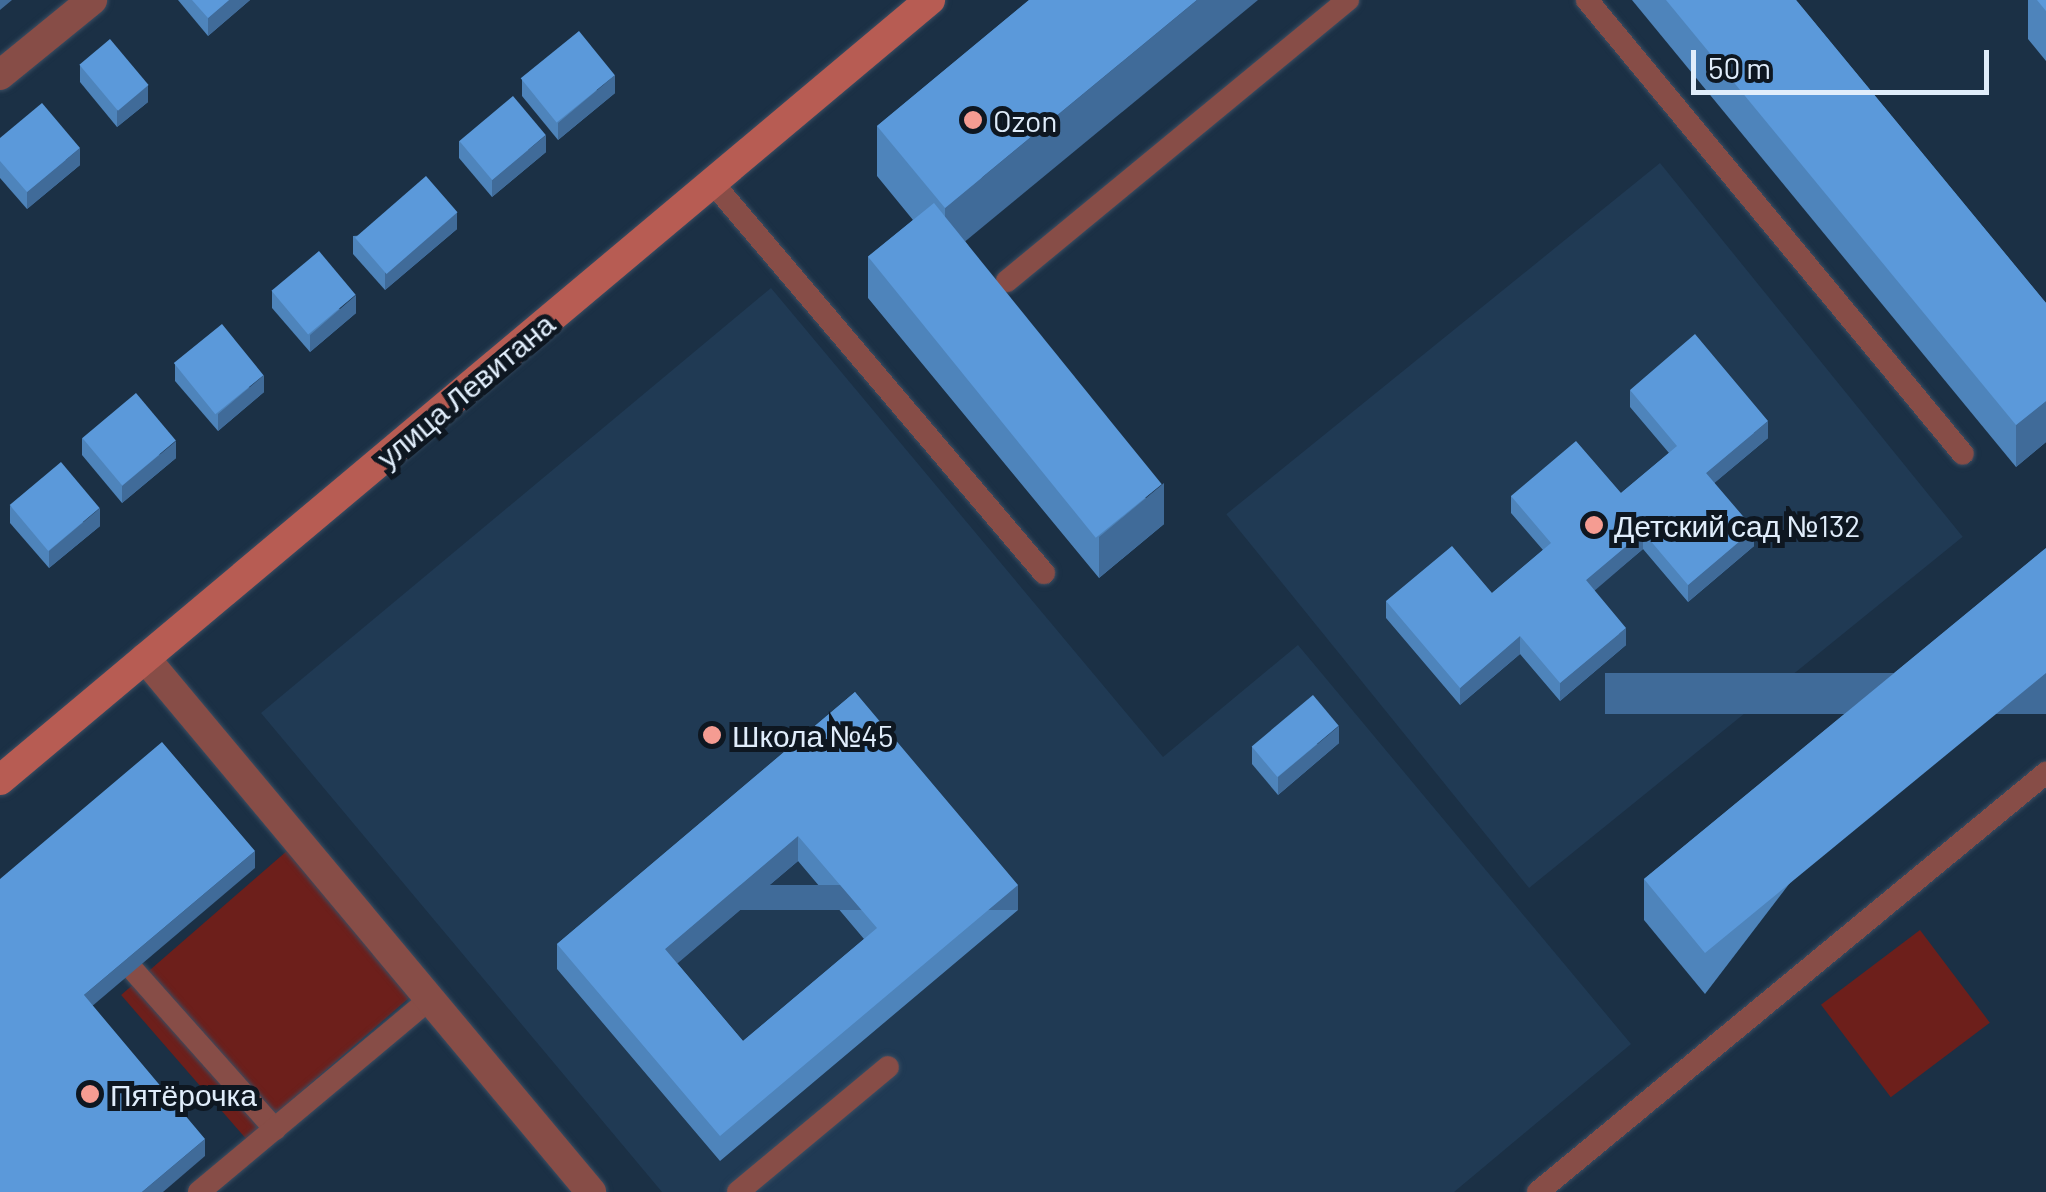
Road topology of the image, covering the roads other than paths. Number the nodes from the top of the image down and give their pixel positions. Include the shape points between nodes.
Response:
1 (92, 0) edge
2 (1348, 0) edge
3 (1587, 0) edge
4 (918, 4) edge
5 (0, 75) edge
6 (712, 182) junction
7 (1007, 280) dead end
8 (1963, 454) dead end
9 (1044, 573) dead end
10 (145, 658) junction
11 (2046, 772) edge
12 (0, 780) edge
13 (134, 970) edge
14 (430, 999) junction
15 (888, 1067) dead end
16 (275, 1129) junction
17 (198, 1192) edge
18 (591, 1192) edge
19 (738, 1192) edge
20 (1538, 1192) edge

1 - 5 street
2 - 7 lane
3 - 8 lane
4 - 6 main road, улица Левитана
6 - 9 lane
6 - 10 main road, улица Левитана
10 - 12 main road, улица Левитана
10 - 14 street
11 - 20 lane
13 - 16 lane
14 - 16 lane
14 - 18 street
15 - 19 lane
16 - 17 lane

